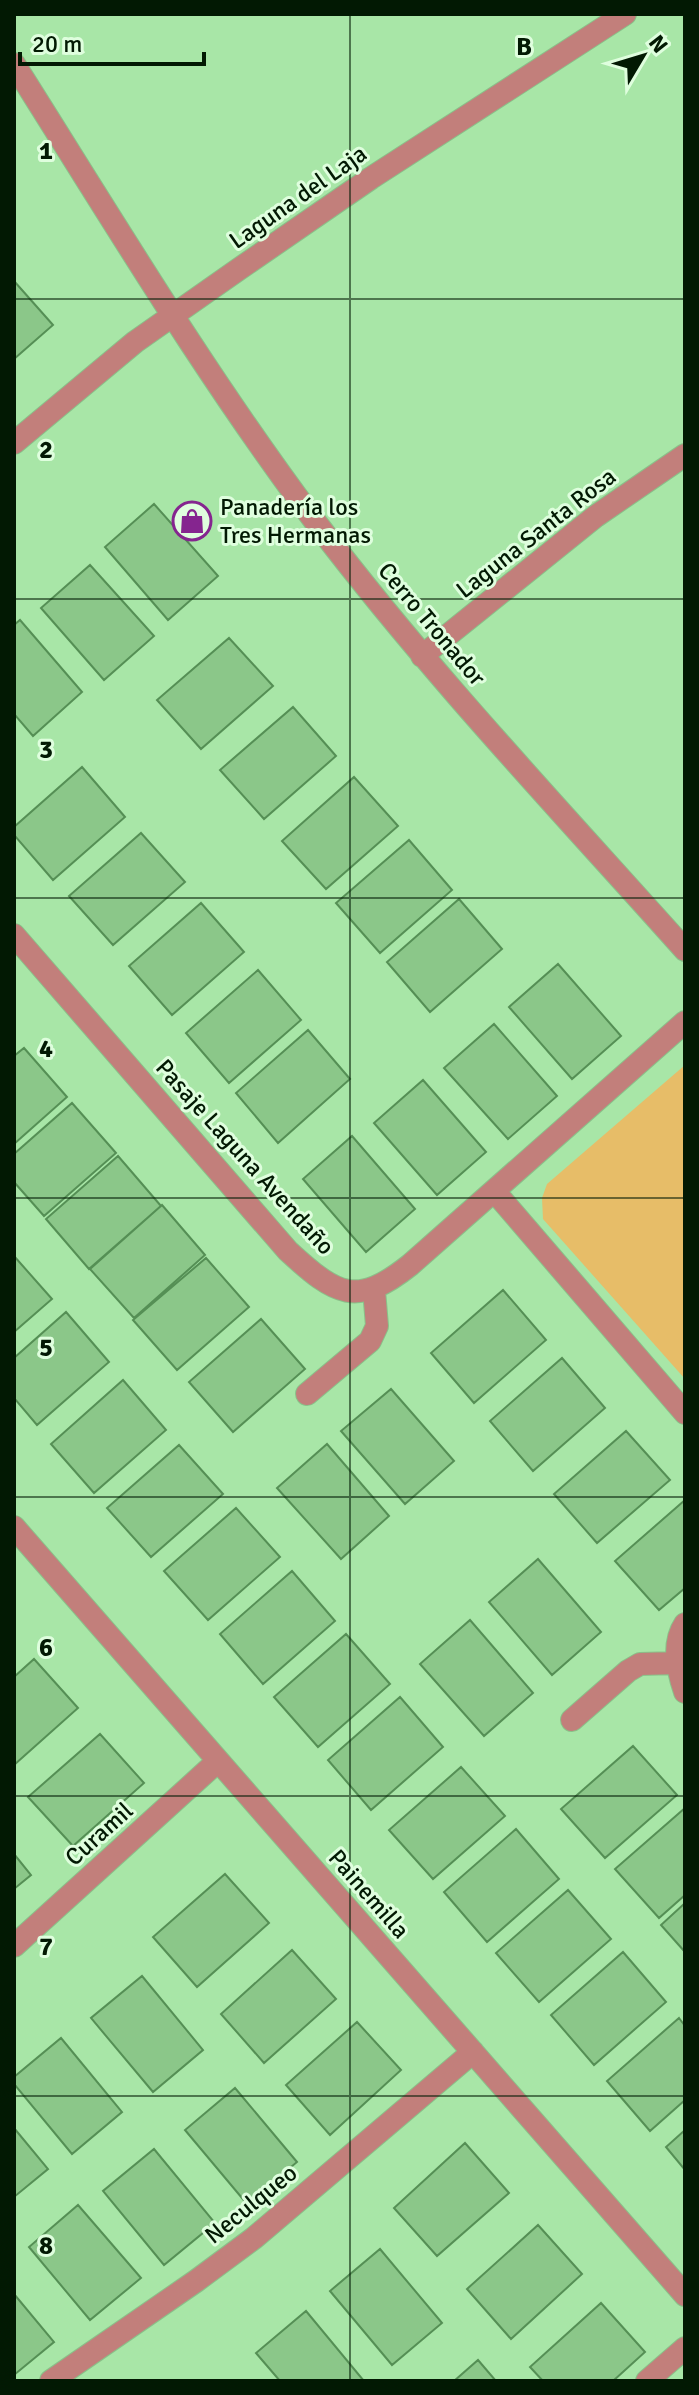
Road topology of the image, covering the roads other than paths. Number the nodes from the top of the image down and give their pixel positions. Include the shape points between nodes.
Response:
1 (625, 14) edge
2 (14, 64) edge
3 (173, 316) junction
4 (14, 443) edge
5 (685, 455) edge
6 (422, 656) junction
7 (14, 935) edge
8 (685, 950) edge
9 (685, 1022) edge
10 (495, 1192) junction
11 (374, 1290) junction
12 (307, 1394) dead end
13 (685, 1413) edge
14 (14, 1527) edge
15 (685, 1624) edge
16 (677, 1663) junction
17 (685, 1692) edge
18 (572, 1720) dead end
19 (218, 1761) junction
20 (14, 1946) edge
21 (473, 2052) junction
22 (685, 2295) edge
23 (685, 2348) edge
24 (51, 2381) edge
25 (647, 2381) edge

1 - 3 street, Laguna del Laja via 371,178
2 - 3 street, Cerro Tronador
3 - 4 street, Laguna del Laja
3 - 6 street, Cerro Tronador via 317,523
5 - 6 street, Laguna Santa Rosa via 596,516
6 - 8 street, Cerro Tronador
7 - 11 street, Pasaje Laguna Avendaño via 288,1251 342,1290
9 - 10 street
10 - 11 street
10 - 13 street
11 - 12 street via 377,1326 370,1341
14 - 19 street, Painemilla
15 - 16 street
16 - 17 street
16 - 18 street via 640,1664
19 - 20 street, Curamil
19 - 21 street, Painemilla
21 - 22 street, Painemilla
21 - 24 street, Neculqueo via 254,2238
23 - 25 street

